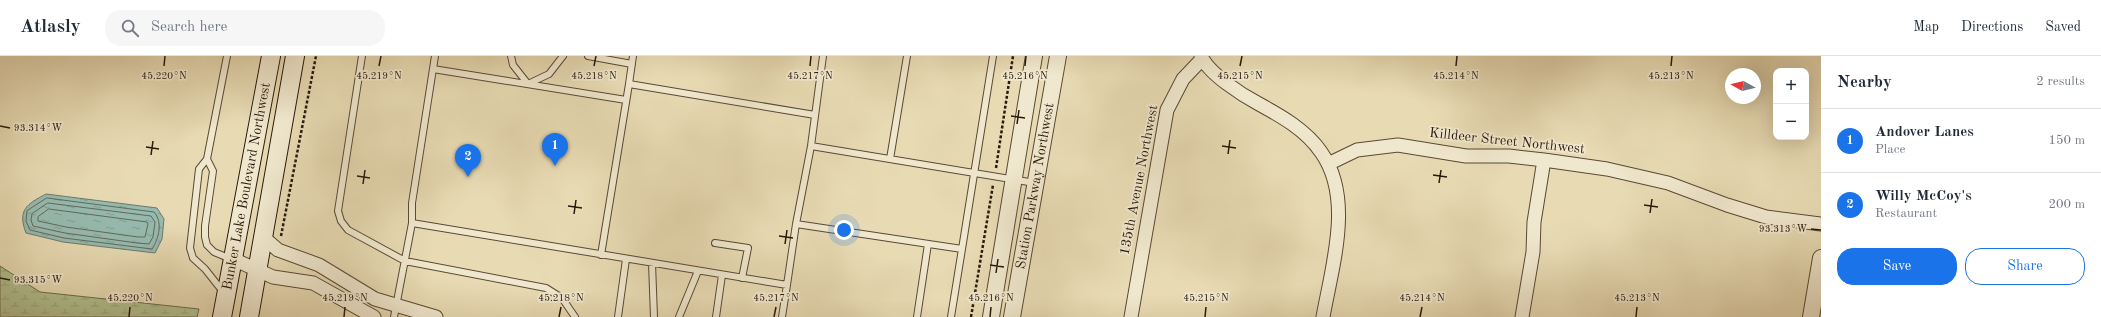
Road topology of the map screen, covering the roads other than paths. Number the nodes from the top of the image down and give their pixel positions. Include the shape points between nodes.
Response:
1 (227, 56) edge
2 (271, 56) edge
3 (296, 56) edge
4 (362, 56) edge
5 (435, 56) edge
6 (511, 56) edge
7 (564, 56) edge
8 (588, 56) edge
9 (633, 56) edge
10 (823, 56) edge
11 (907, 56) edge
12 (993, 56) edge
13 (1034, 56) edge
14 (1058, 56) edge
15 (1201, 57) edge
16 (632, 64) junction
17 (433, 68) junction
18 (528, 84) junction
19 (628, 84) junction
20 (626, 100) junction
21 (815, 115) junction
22 (811, 146) junction
23 (207, 159) junction
24 (890, 159) junction
25 (1544, 160) junction
26 (1328, 164) junction
27 (973, 172) junction
28 (1014, 179) junction
29 (1035, 182) junction
30 (412, 223) junction
31 (796, 224) junction
32 (1821, 224) edge
33 (272, 238) junction
34 (715, 243) dead end
35 (928, 244) junction
36 (962, 249) junction
37 (601, 255) junction
38 (1821, 258) edge
39 (626, 259) junction
40 (233, 260) junction
41 (405, 261) junction
42 (652, 263) junction
43 (258, 269) junction
44 (698, 271) junction
45 (722, 275) junction
46 (742, 278) junction
47 (787, 285) junction
48 (226, 296) junction
49 (395, 312) edge
50 (222, 317) edge
51 (250, 317) edge
52 (374, 317) edge
53 (436, 317) edge
54 (575, 317) edge
55 (618, 317) edge
56 (654, 317) edge
57 (679, 317) edge
58 (716, 317) edge
59 (782, 317) edge
60 (917, 317) edge
61 (951, 317) edge
62 (991, 317) edge
63 (1012, 317) edge
64 (1131, 317) edge
65 (1323, 317) edge
66 (1522, 317) edge
67 (1811, 317) edge

1 - 23 lane
2 - 40 main road, Bunker Lake Boulevard Northwest
3 - 33 main road, Bunker Lake Boulevard Northwest
4 - 41 lane via 338,211 341,221 348,230
5 - 17 lane
6 - 18 lane via 513,65
7 - 18 lane via 548,74
8 - 16 lane
9 - 16 lane
10 - 21 lane
11 - 24 lane
12 - 27 lane
13 - 28 street, Station Parkway Northwest
14 - 29 street, Station Parkway Northwest
15 - 26 street via 1243,95 1289,122 1321,152
15 - 64 street, 135th Avenue Northwest via 1183,79 1166,110
16 - 19 lane
17 - 18 lane
17 - 30 lane via 412,203
18 - 20 lane
19 - 20 lane
19 - 21 lane
20 - 37 lane
21 - 22 lane
22 - 24 lane
22 - 31 lane
23 - 40 lane via 213,171 205,237 214,252
23 - 48 lane via 199,169 190,248 193,258
24 - 27 lane
25 - 26 street, Killdeer Street Northwest via 1509,156 1466,156 1398,145 1357,150
25 - 32 street, Killdeer Street Northwest via 1607,169 1668,183 1766,217
25 - 66 street
26 - 65 street via 1333,174 1339,208 1335,252
27 - 28 lane
27 - 36 lane
28 - 29 lane
28 - 62 street, Station Parkway Northwest
29 - 63 street, Station Parkway Northwest
30 - 37 lane
30 - 41 lane
31 - 35 lane
31 - 47 lane
33 - 43 main road, Bunker Lake Boulevard Northwest
33 - 49 street via 278,250 319,265
34 - 46 lane via 748,248
35 - 36 lane
35 - 60 lane
36 - 61 lane
37 - 39 lane
38 - 67 street
39 - 42 lane
39 - 55 lane
40 - 43 street
40 - 48 main road, Bunker Lake Boulevard Northwest
41 - 49 lane
41 - 54 lane via 546,288 562,298
42 - 44 lane
42 - 56 lane
43 - 51 main road, Bunker Lake Boulevard Northwest
43 - 52 street via 273,277 313,283
44 - 45 lane
44 - 57 lane
45 - 46 lane
45 - 58 lane
46 - 47 lane
47 - 59 lane
48 - 50 main road, Bunker Lake Boulevard Northwest
49 - 53 street

